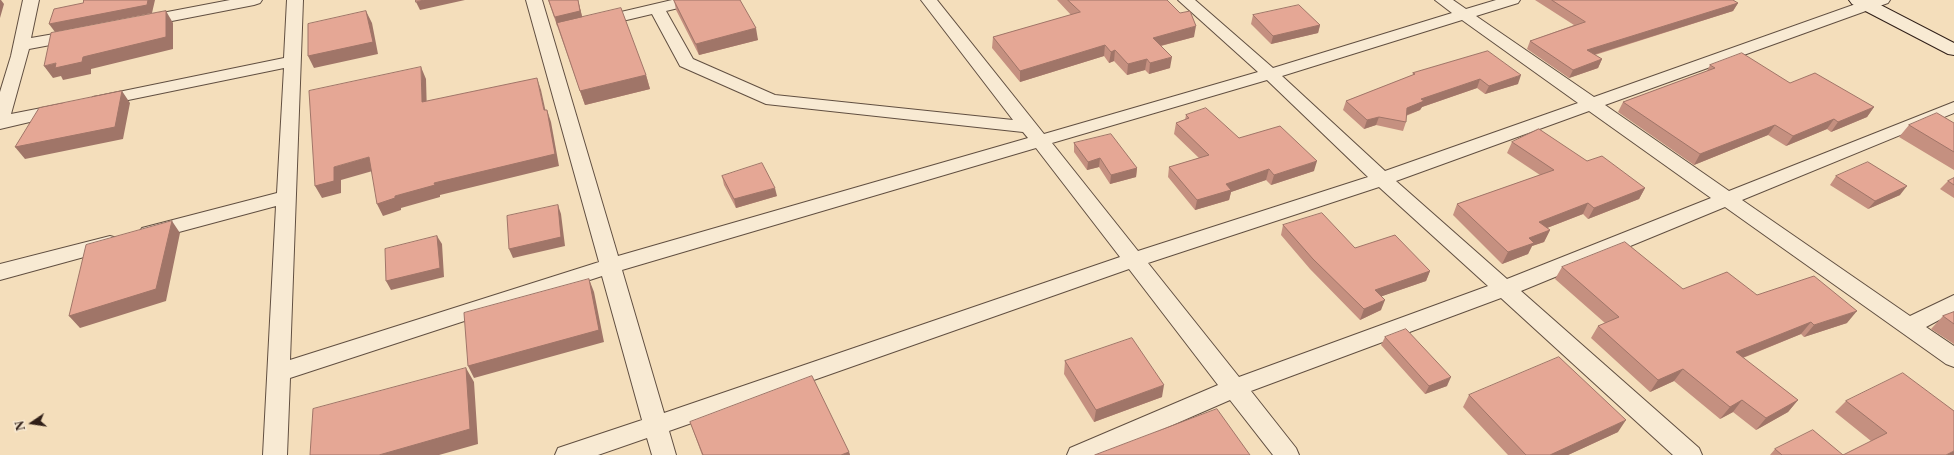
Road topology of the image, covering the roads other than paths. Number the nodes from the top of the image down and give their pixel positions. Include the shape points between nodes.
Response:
1 (31, 0) edge
2 (254, 0) edge
3 (295, 0) edge
4 (534, 0) edge
5 (693, 0) edge
6 (929, 0) edge
7 (1186, 0) edge
8 (1443, 0) edge
9 (1512, 0) edge
10 (1869, 2) edge
11 (656, 9) junction
12 (1465, 15) junction
13 (129, 24) edge
14 (582, 26) edge
15 (90, 32) edge
16 (22, 45) junction
17 (1954, 50) edge
18 (293, 61) junction
19 (1270, 74) junction
20 (1592, 104) junction
21 (1954, 107) edge
22 (0, 122) edge
23 (1034, 134) junction
24 (1382, 179) junction
25 (286, 197) junction
26 (1726, 198) junction
27 (1133, 260) junction
28 (610, 266) junction
29 (0, 272) edge
30 (1504, 289) junction
31 (1954, 303) edge
32 (1908, 326) junction
33 (1954, 358) edge
34 (279, 373) junction
35 (1234, 388) junction
36 (655, 426) junction
37 (275, 455) edge
38 (567, 455) edge
39 (664, 455) edge
40 (1079, 455) edge
41 (1287, 455) edge
42 (1690, 455) edge

1 - 16 street
2 - 13 street
3 - 18 street
4 - 28 street via 552,33
5 - 11 street
6 - 23 street
7 - 19 street
8 - 12 street
9 - 12 street
10 - 17 street
10 - 20 street
11 - 14 street
11 - 23 street via 686,62 772,100
12 - 19 street
12 - 20 street
15 - 16 street
16 - 22 street
18 - 22 street
18 - 25 street
19 - 23 street
19 - 24 street
20 - 24 street
20 - 26 street
21 - 26 street
23 - 27 street
23 - 28 street
24 - 27 street
24 - 30 street
25 - 29 street
25 - 34 street
26 - 30 street
26 - 32 street
27 - 35 street
27 - 36 street
28 - 34 street
28 - 36 street
30 - 35 street
30 - 42 street
31 - 32 street
32 - 33 street
34 - 37 street
35 - 40 street
35 - 41 street
36 - 38 street
36 - 39 street

